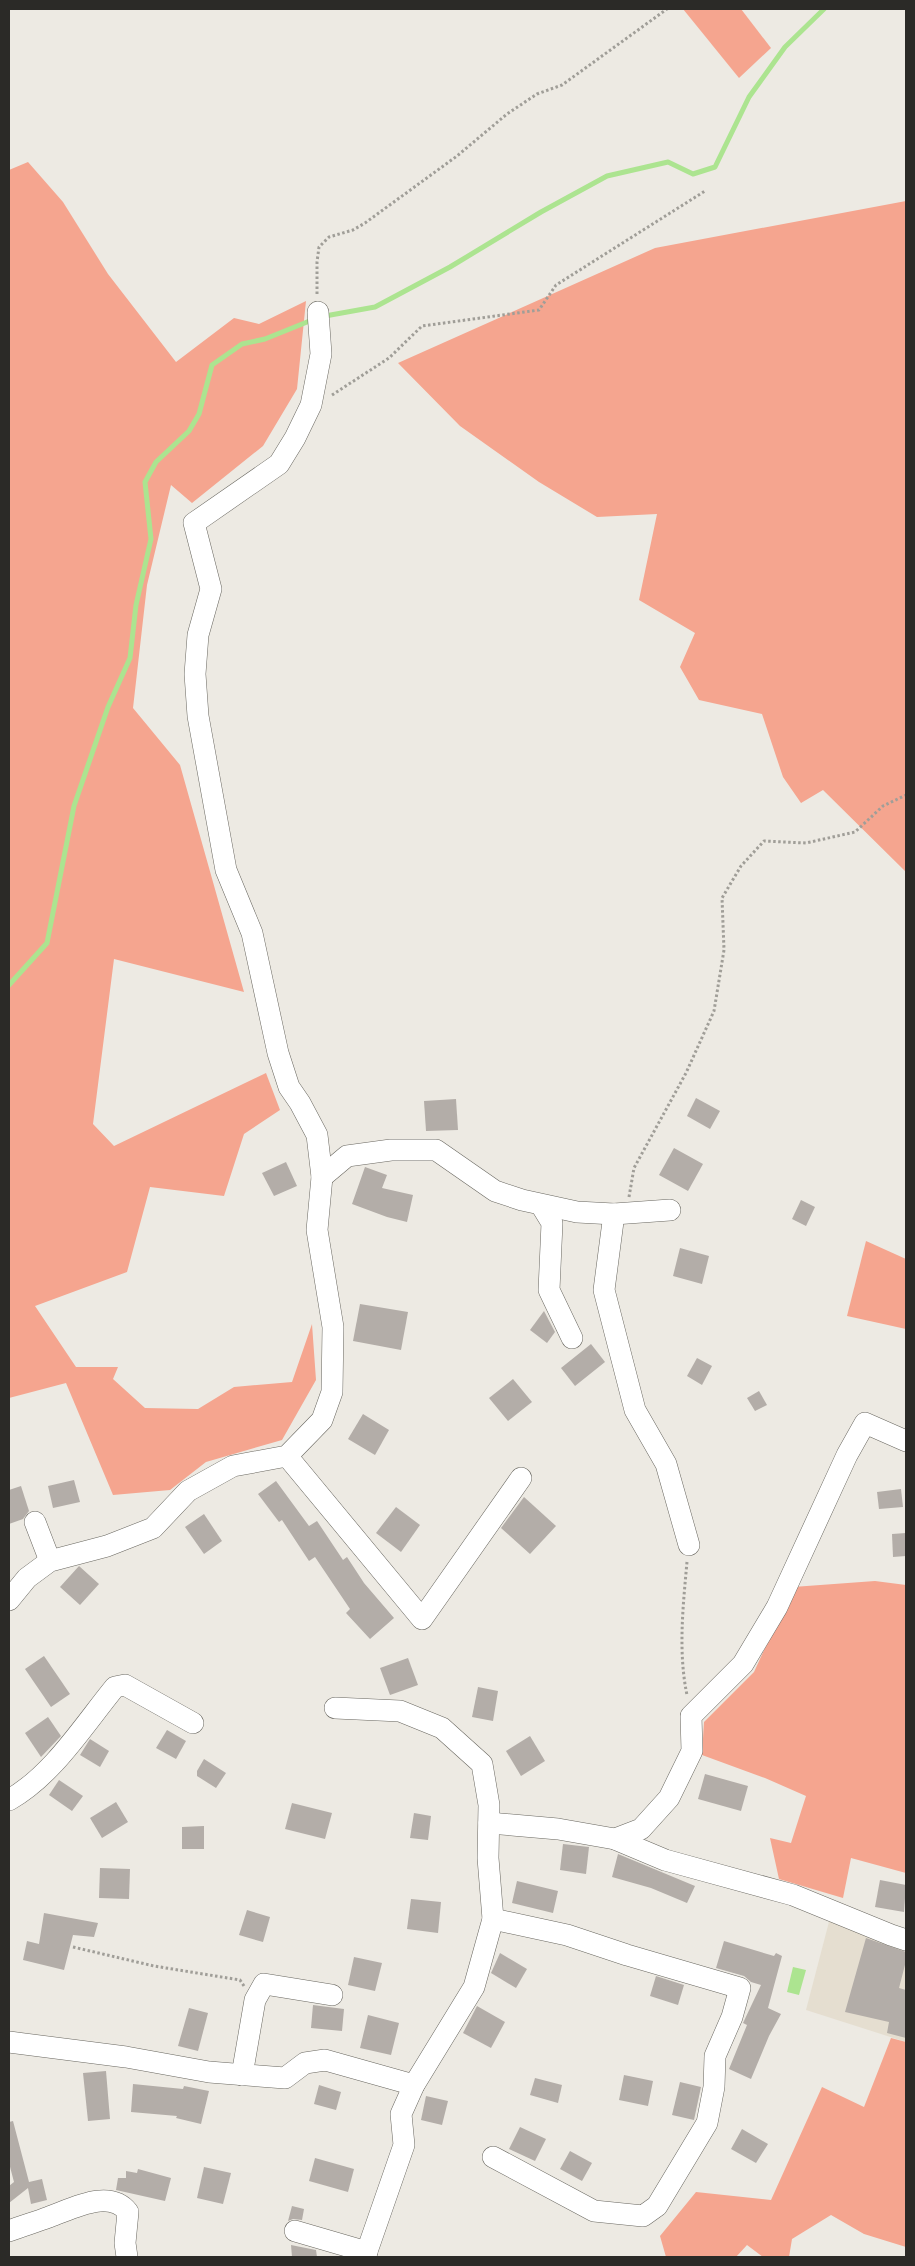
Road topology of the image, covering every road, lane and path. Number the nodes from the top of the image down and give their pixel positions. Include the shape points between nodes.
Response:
1 (666, 9) edge
2 (706, 191) dead end
3 (318, 312) joint
4 (311, 405) junction
5 (906, 795) edge
6 (322, 1176) junction
7 (541, 1204) junction
8 (670, 1210) dead end
9 (620, 1214) junction
10 (572, 1338) dead end
11 (906, 1441) edge
12 (288, 1456) junction
13 (521, 1478) dead end
14 (35, 1522) dead end
15 (688, 1544) joint
16 (50, 1561) junction
17 (9, 1600) edge
18 (335, 1708) dead end
19 (691, 1716) junction
20 (192, 1723) dead end
21 (9, 1800) edge
22 (489, 1822) junction
23 (615, 1839) junction
24 (492, 1919) junction
25 (906, 1940) edge
26 (73, 1948) dead end
27 (332, 1995) dead end
28 (255, 2000) junction
29 (9, 2042) edge
30 (242, 2075) junction
31 (414, 2085) junction
32 (493, 2157) dead end
33 (9, 2231) edge
34 (295, 2231) dead end
35 (366, 2255) edge
36 (127, 2257) edge

1 - 3 path via 562,85 537,94 507,114 457,156 366,223 329,237 319,247
2 - 4 path via 556,285 539,310 422,326 389,358 339,392
3 - 4 street via 321,354
4 - 6 street via 279,464 194,523 211,589 198,634 195,674 198,716 226,870 252,933 278,1052 289,1087 317,1135
5 - 9 path via 883,806 855,832 806,843 764,841 741,866 722,898 724,950 714,1011 686,1073 634,1168
6 - 7 street via 346,1156 391,1150 436,1150 495,1191
6 - 12 street via 317,1230 334,1327 332,1392 322,1420
7 - 9 street via 577,1212
7 - 10 street via 552,1223 549,1290
8 - 9 street
9 - 15 street via 604,1290 635,1410 666,1464
11 - 19 street via 864,1424 777,1607 743,1664
12 - 13 street via 422,1620
12 - 16 street via 233,1466 188,1491 153,1528 107,1546
14 - 16 street
15 - 19 path via 682,1613 683,1678
16 - 17 street via 27,1578
18 - 22 street via 400,1711 442,1728 482,1764 490,1805
19 - 23 street via 692,1752 669,1798 641,1829
20 - 21 street via 125,1685 115,1687 28,1790
22 - 23 street
22 - 24 street
23 - 25 street via 665,1860 793,1894
24 - 31 street via 474,1987
24 - 32 street via 568,1934 740,1988 716,2056 707,2123 657,2206 643,2216 594,2211
26 - 28 path via 240,1980
27 - 28 street via 264,1984
28 - 30 street
29 - 30 street
30 - 31 street via 285,2078 305,2064 325,2060
31 - 35 street via 401,2114 404,2145
33 - 36 street via 90,2202 113,2202 123,2205 128,2212
34 - 35 street

